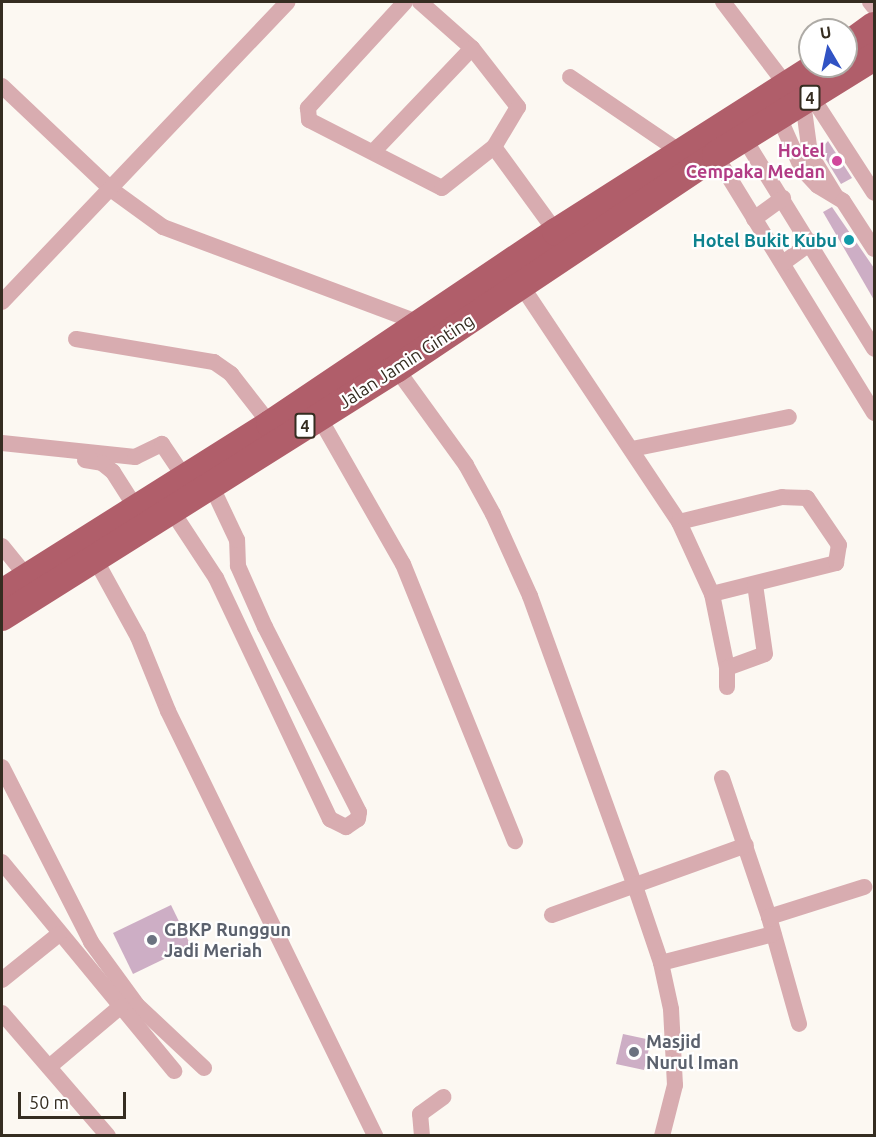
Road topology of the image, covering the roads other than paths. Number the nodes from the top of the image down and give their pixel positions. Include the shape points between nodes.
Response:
1 (288, 2) edge
2 (405, 2) edge
3 (420, 2) edge
4 (723, 2) edge
5 (870, 2) edge
6 (874, 7) edge
7 (874, 26) edge
8 (858, 37) edge
9 (472, 48) junction
10 (874, 57) edge
11 (570, 77) dead end
12 (810, 78) edge
13 (2, 86) edge
14 (801, 95) junction
15 (778, 117) junction
16 (738, 129) junction
17 (494, 147) junction
18 (701, 149) junction
19 (374, 151) junction
20 (109, 188) junction
21 (874, 193) edge
22 (835, 195) junction
23 (783, 198) junction
24 (754, 219) junction
25 (556, 232) junction
26 (812, 242) junction
27 (874, 249) edge
28 (783, 263) junction
29 (521, 285) junction
30 (2, 302) edge
31 (420, 323) junction
32 (76, 339) dead end
33 (874, 349) edge
34 (389, 358) junction
35 (874, 412) edge
36 (319, 417) junction
37 (789, 417) dead end
38 (270, 424) junction
39 (2, 443) edge
40 (632, 449) junction
41 (2, 451) edge
42 (184, 477) junction
43 (212, 486) junction
44 (135, 508) junction
45 (172, 512) junction
46 (679, 522) junction
47 (2, 546) edge
48 (94, 557) junction
49 (238, 566) junction
50 (26, 576) junction
51 (216, 578) junction
52 (755, 585) junction
53 (2, 593) edge
54 (712, 594) junction
55 (2, 617) edge
56 (265, 627) junction
57 (245, 637) junction
58 (727, 668) junction
59 (287, 671) junction
60 (266, 682) junction
61 (727, 687) dead end
62 (312, 719) junction
63 (287, 730) junction
64 (335, 762) junction
65 (2, 767) edge
66 (309, 774) junction
67 (722, 778) dead end
68 (515, 841) dead end
69 (746, 845) junction
70 (2, 862) edge
71 (635, 886) junction
72 (864, 887) dead end
73 (552, 915) dead end
74 (770, 917) junction
75 (59, 934) junction
76 (773, 934) junction
77 (662, 963) junction
78 (2, 980) edge
79 (120, 1007) junction
80 (2, 1013) edge
81 (799, 1024) dead end
82 (50, 1066) junction
83 (204, 1068) dead end
84 (174, 1071) dead end
85 (443, 1097) dead end
86 (108, 1136) edge
87 (375, 1136) edge
88 (422, 1136) edge
89 (662, 1136) edge

1 - 20 street
2 - 19 street via 307,111 312,123
3 - 9 street
4 - 14 street
5 - 6 street
7 - 8 highway
9 - 17 street via 518,109
9 - 19 street
10 - 14 highway, Jalan Jamin Ginting / 4
11 - 18 street
12 - 14 highway, Jalan Jamin Ginting / 4
13 - 20 street
14 - 15 highway, Jalan Jamin Ginting / 4
14 - 16 highway, Jalan Jamin Ginting / 4
14 - 21 street
14 - 22 street via 810,154
15 - 16 highway, Jalan Jamin Ginting / 4
15 - 22 street via 802,169 818,186
16 - 18 highway, Jalan Jamin Ginting / 4
16 - 23 street
17 - 19 street via 442,188
17 - 25 street
18 - 24 street
18 - 25 highway, Jalan Jamin Ginting / 4
18 - 29 highway, Jalan Jamin Ginting / 4
20 - 30 street
20 - 31 street via 163,227
22 - 27 street
23 - 24 street
23 - 26 street
24 - 28 street
25 - 31 highway, Jalan Jamin Ginting / 4
26 - 28 street
26 - 33 street
28 - 35 street
29 - 34 highway, Jalan Jamin Ginting / 4
29 - 40 street
31 - 34 highway, Jalan Jamin Ginting / 4
32 - 38 street via 214,362 231,374
34 - 36 highway, Jalan Jamin Ginting / 4
34 - 38 highway, Jalan Jamin Ginting / 4
34 - 71 street via 466,465 493,514 530,596
36 - 43 highway, Jalan Jamin Ginting / 4
36 - 68 street via 403,564
37 - 40 street
38 - 42 highway, Jalan Jamin Ginting / 4
39 - 42 street via 135,457 162,444
40 - 46 street
41 - 44 street via 102,463
42 - 44 highway, Jalan Jamin Ginting / 4
43 - 45 highway, Jalan Jamin Ginting / 4
43 - 49 street via 237,540
44 - 50 highway, Jalan Jamin Ginting / 4
45 - 48 highway, Jalan Jamin Ginting / 4
45 - 51 street
46 - 52 street via 782,497 807,498 840,545 840,558 831,567
46 - 54 street
47 - 50 street
48 - 55 highway, Jalan Jamin Ginting / 4
48 - 87 street via 138,637 168,711
49 - 51 street
49 - 56 street
50 - 53 highway, Jalan Jamin Ginting / 4
51 - 57 street
52 - 54 street
52 - 58 street via 765,654
54 - 58 street
56 - 57 street
56 - 59 street
57 - 60 street
58 - 61 street
59 - 60 street
59 - 62 street
60 - 63 street
62 - 63 street
62 - 64 street
63 - 66 street
64 - 66 street
64 - 66 street via 359,815 346,826 330,819
65 - 83 street via 92,942 137,1005
67 - 69 street
69 - 71 street
69 - 74 street
70 - 75 street
71 - 73 street
71 - 77 street
72 - 74 street
74 - 76 street
75 - 78 street
75 - 79 street
76 - 77 street
76 - 81 street
77 - 89 street via 671,1009 675,1085
79 - 82 street
79 - 84 street
80 - 82 street
82 - 86 street
85 - 88 street via 420,1114

